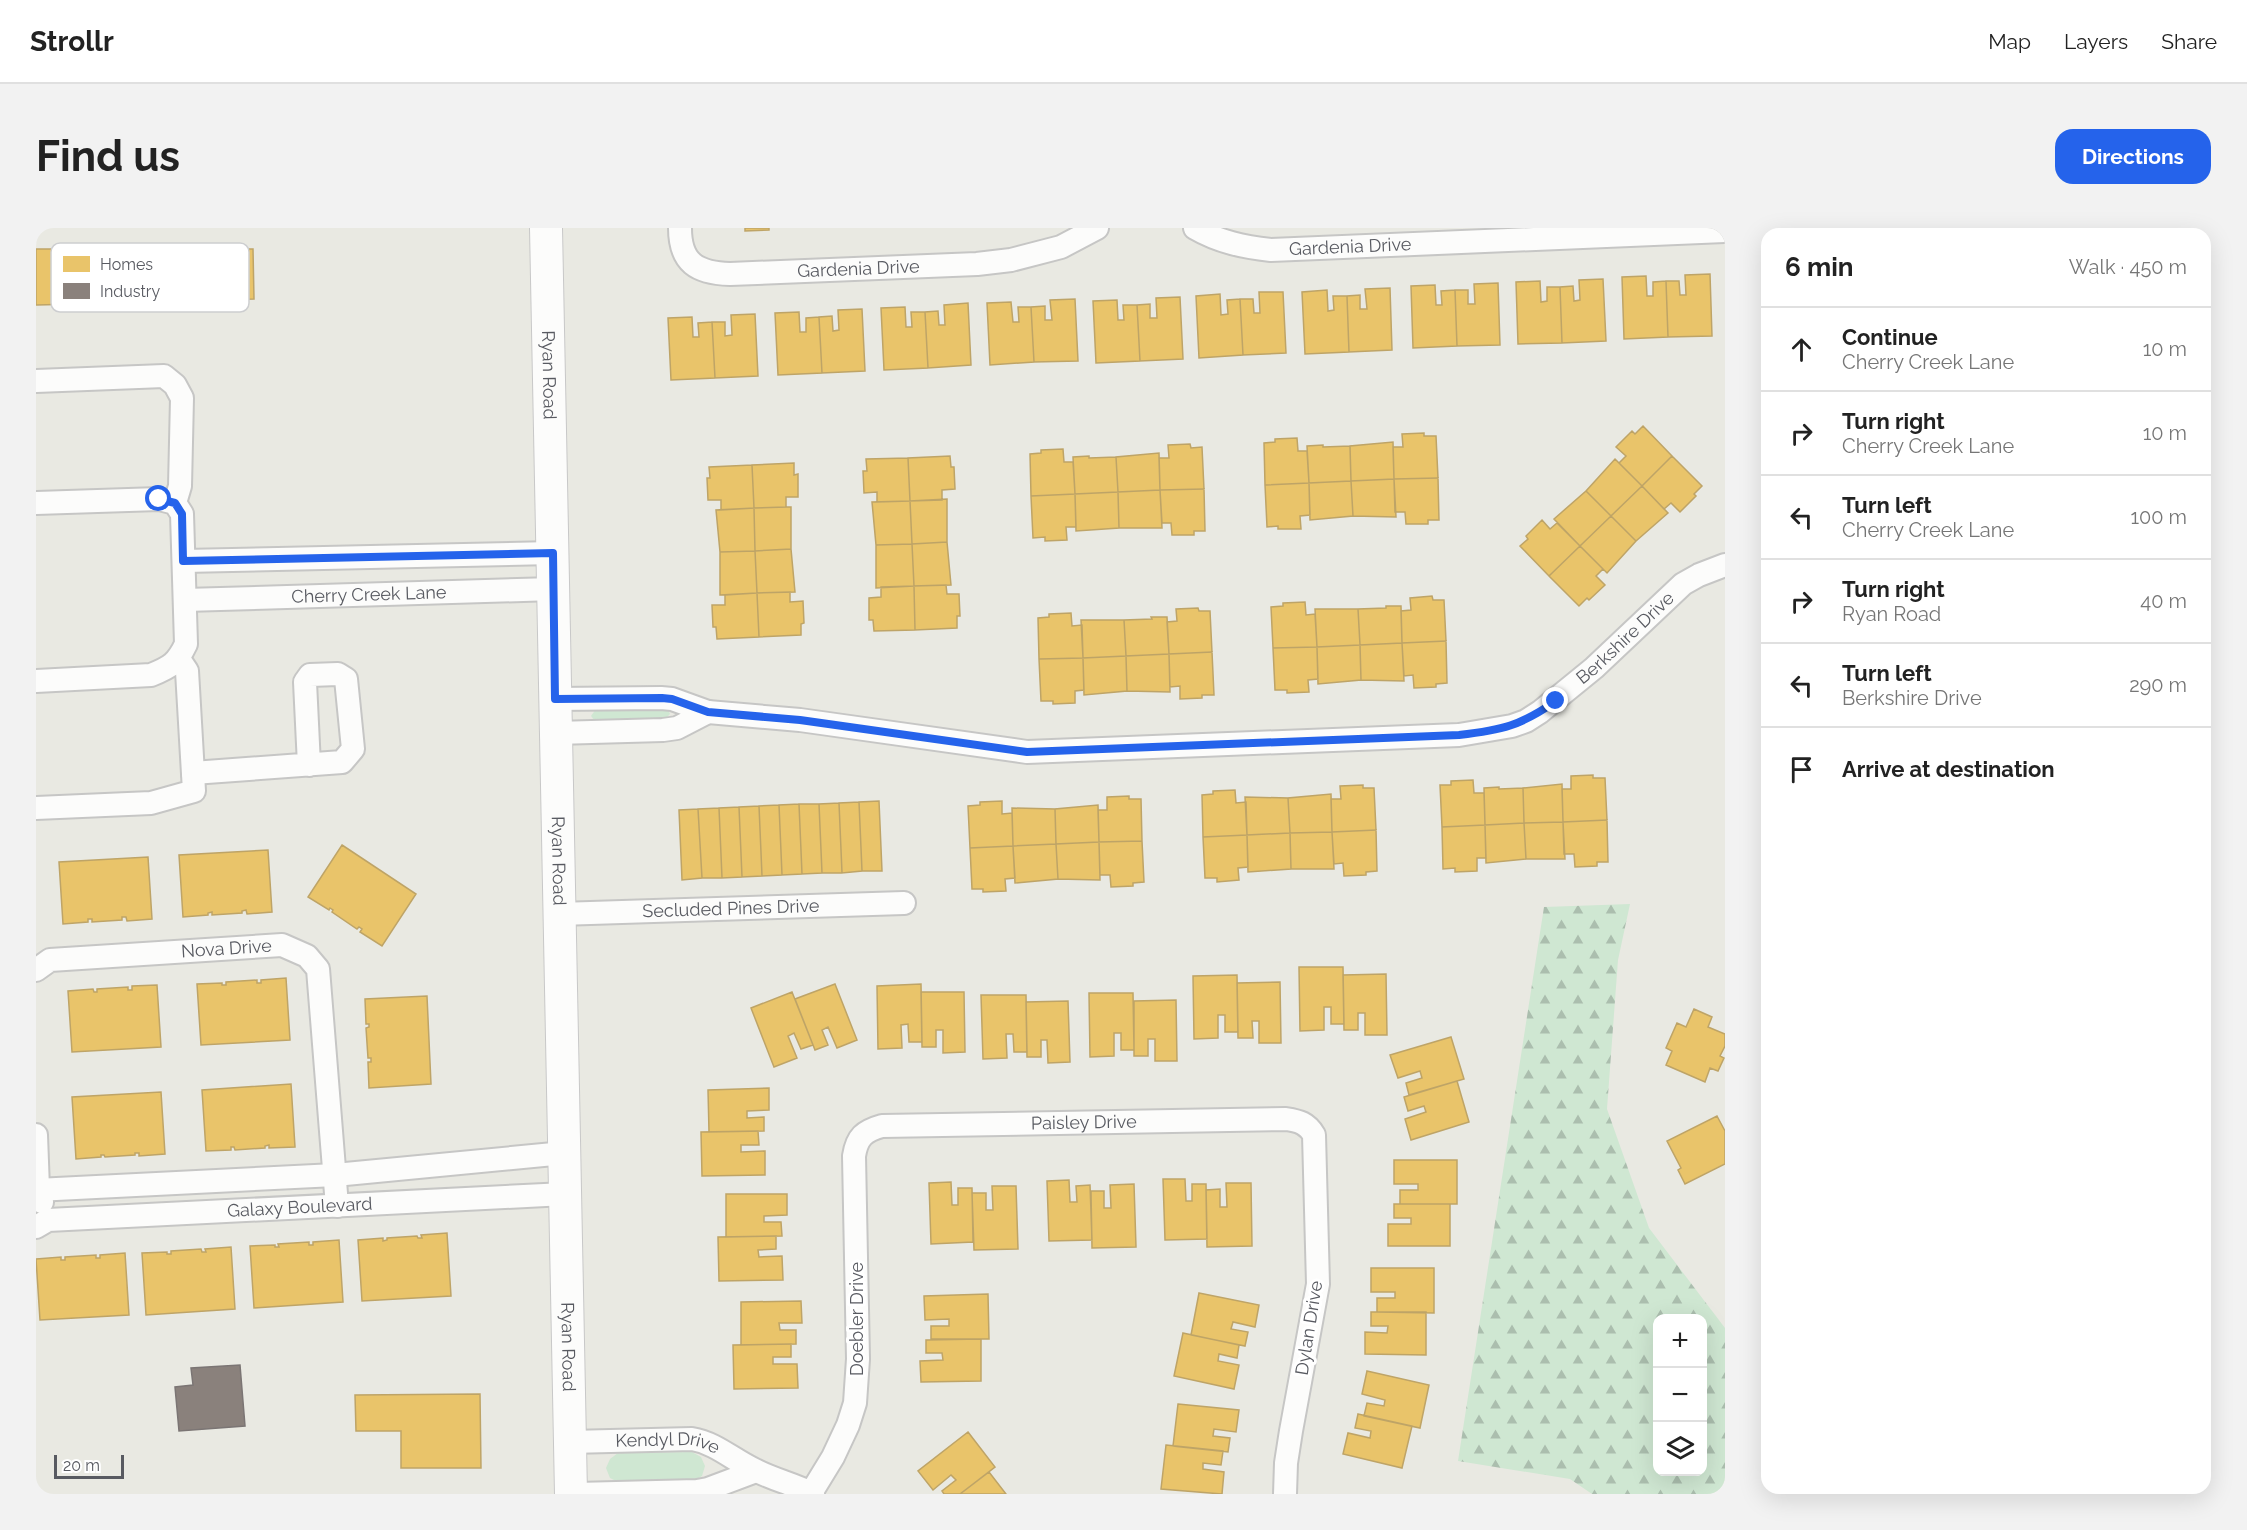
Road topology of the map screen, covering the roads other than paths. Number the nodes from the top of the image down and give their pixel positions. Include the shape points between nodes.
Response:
1 (546, 228) edge
2 (680, 228) edge
3 (1097, 228) edge
4 (1195, 228) edge
5 (1725, 231) edge
6 (36, 381) edge
7 (36, 503) edge
8 (175, 503) junction
9 (553, 553) junction
10 (183, 561) junction
11 (1725, 565) edge
12 (554, 589) junction
13 (185, 600) junction
14 (179, 659) junction
15 (36, 681) edge
16 (555, 699) junction
17 (708, 712) junction
18 (556, 733) junction
19 (309, 765) dead end
20 (193, 773) junction
21 (36, 808) edge
22 (904, 903) dead end
23 (559, 914) junction
24 (36, 969) edge
25 (1308, 1126) joint
26 (36, 1135) edge
27 (860, 1136) joint
28 (564, 1153) junction
29 (335, 1175) junction
30 (37, 1190) edge
31 (565, 1194) junction
32 (337, 1206) junction
33 (42, 1224) edge
34 (570, 1442) junction
35 (756, 1471) junction
36 (812, 1493) edge
37 (571, 1494) edge
38 (576, 1494) edge
39 (1285, 1494) edge

1 - 9 main road, Ryan Road
2 - 3 street, Gardenia Drive via 683,251 694,266 730,274 1011,260 1061,248
4 - 5 street, Gardenia Drive via 1226,242 1271,250
6 - 8 street via 164,376 175,385 182,398 180,486
7 - 8 street via 159,499
8 - 10 street via 182,514
9 - 10 street, Cherry Creek Lane
9 - 12 main road, Ryan Road
10 - 13 street
11 - 17 street, Berkshire Drive via 1683,584 1556,701 1526,720 1483,732 1027,752 800,720
12 - 13 street, Cherry Creek Lane
12 - 16 main road, Ryan Road
13 - 14 street via 186,644
14 - 15 street via 151,675
14 - 20 street via 187,671
16 - 17 street, Berkshire Drive via 662,698
16 - 18 main road, Ryan Road
17 - 18 street via 677,728 663,730
18 - 23 main road, Ryan Road
19 - 20 street
20 - 21 street via 194,791 151,803
22 - 23 street, Secluded Pines Drive
23 - 28 main road, Ryan Road
24 - 29 street, Nova Drive via 50,960 282,945 307,956 318,969
25 - 27 street, Paisley Drive via 1286,1119 882,1126
25 - 39 street, Dylan Drive via 1315,1146 1318,1284 1291,1431
26 - 30 street
27 - 36 street, Doebler Drive via 854,1156 858,1359 855,1403 833,1457
28 - 29 street, Galaxy Boulevard
28 - 31 main road, Ryan Road
29 - 30 street, Galaxy Boulevard
29 - 32 street, Nova Drive
30 - 33 street
31 - 32 street, Galaxy Boulevard
31 - 34 main road, Ryan Road
32 - 33 street, Galaxy Boulevard
34 - 35 street, Kendyl Drive via 692,1439 707,1442
34 - 37 main road, Ryan Road
35 - 36 street, Kendyl Drive
35 - 38 street, Kendyl Drive via 697,1491

